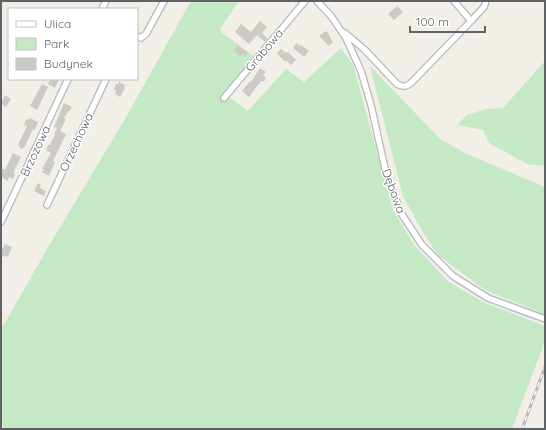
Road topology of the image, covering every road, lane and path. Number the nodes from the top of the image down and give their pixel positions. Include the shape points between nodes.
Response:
1 (164, 1) edge
2 (305, 1) edge
3 (317, 1) edge
4 (454, 1) edge
5 (486, 1) edge
6 (471, 22) junction
7 (340, 29) junction
8 (138, 36) edge
9 (68, 80) edge
10 (106, 80) edge
11 (224, 98) dead end
12 (47, 205) dead end
13 (1, 222) edge
14 (545, 319) edge

1 - 8 street via 146,34 141,38
2 - 11 street, Grabowa
3 - 7 street, Dębowa
4 - 6 street
5 - 6 street
6 - 7 street via 407,86 397,84 365,50
7 - 14 street, Dębowa via 361,71 386,173 400,213 422,245 453,276 488,298
9 - 13 street, Brzozowa
10 - 12 street, Orzechowa

